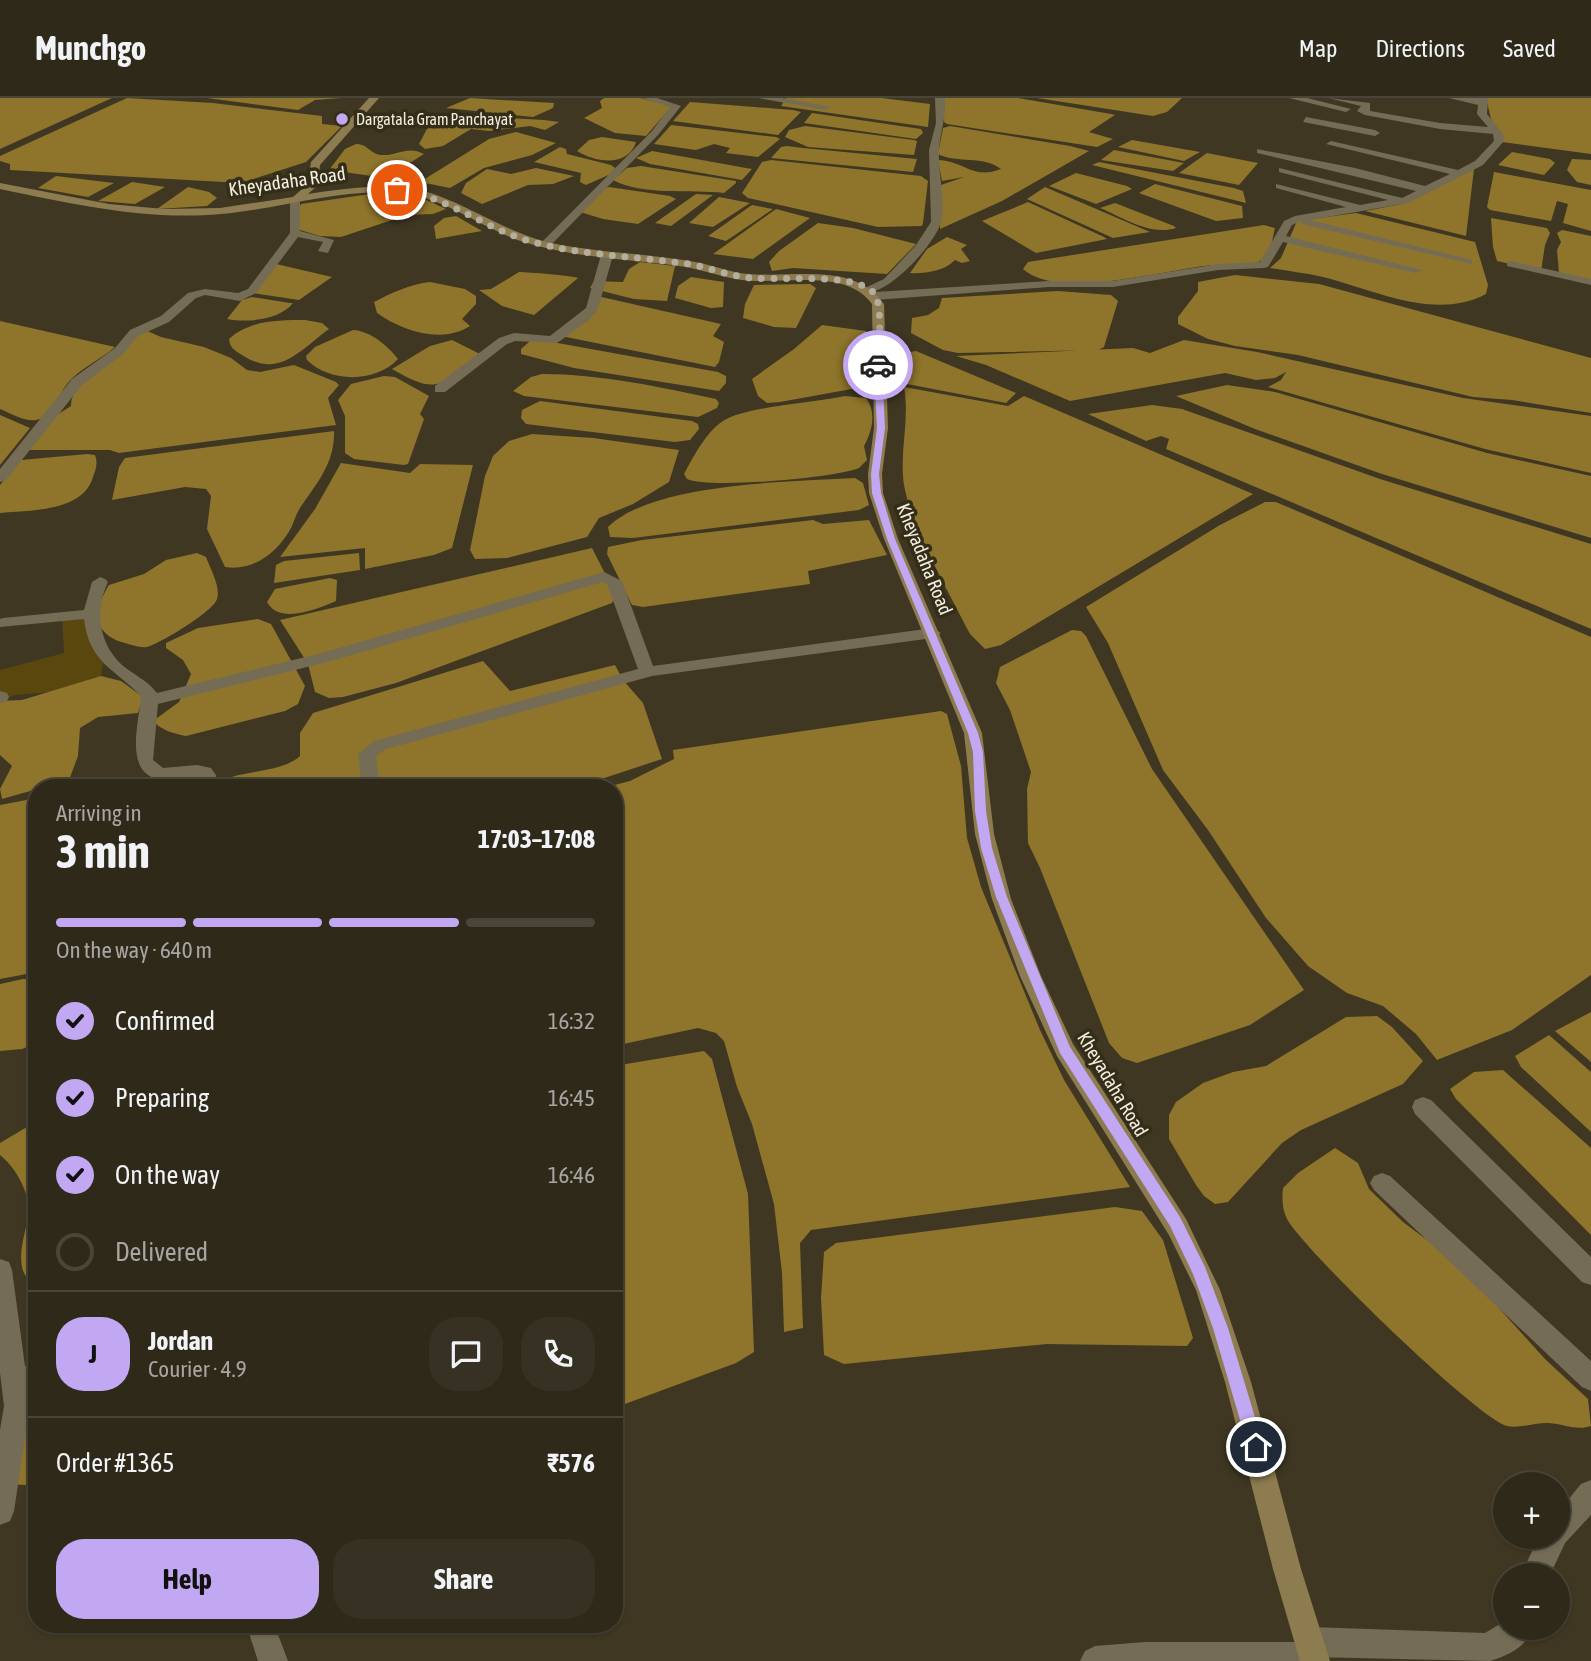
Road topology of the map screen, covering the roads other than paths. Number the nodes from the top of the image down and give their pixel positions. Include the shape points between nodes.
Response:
1 (374, 98) edge
2 (647, 98) edge
3 (763, 98) edge
4 (940, 98) edge
5 (1294, 98) edge
6 (1333, 98) edge
7 (1454, 98) edge
8 (1483, 100) edge
9 (681, 102) edge
10 (826, 107) dead end
11 (1362, 112) junction
12 (1306, 120) dead end
13 (1342, 127) junction
14 (1496, 131) junction
15 (1374, 132) dead end
16 (1331, 144) dead end
17 (1260, 151) dead end
18 (1283, 170) dead end
19 (1459, 173) junction
20 (0, 186) edge
21 (1280, 186) dead end
22 (1426, 190) junction
23 (295, 201) junction
24 (1404, 201) junction
25 (1364, 209) junction
26 (1295, 219) junction
27 (295, 233) junction
28 (1281, 238) junction
29 (545, 245) junction
30 (324, 251) dead end
31 (607, 255) junction
32 (1468, 262) dead end
33 (1511, 264) dead end
34 (1416, 270) dead end
35 (1591, 282) edge
36 (880, 291) junction
37 (440, 389) dead end
38 (0, 478) edge
39 (100, 582) dead end
40 (90, 614) junction
41 (3, 623) dead end
42 (933, 634) junction
43 (652, 671) junction
44 (150, 700) junction
45 (206, 779) edge
46 (370, 779) edge
47 (1423, 1107) dead end
48 (1382, 1183) dead end
49 (0, 1270) edge
50 (1591, 1274) edge
51 (26, 1378) edge
52 (1591, 1378) edge
53 (1591, 1494) edge
54 (0, 1511) edge
55 (1570, 1518) edge
56 (263, 1633) edge
57 (1506, 1640) edge
58 (1313, 1654) edge
59 (274, 1661) edge
60 (1095, 1661) edge

1 - 23 main road via 315,164 313,185
2 - 9 street
3 - 10 street
4 - 36 street via 941,123 934,150 936,222
5 - 11 street
6 - 11 street via 1367,105
7 - 8 street
8 - 14 street via 1482,114
9 - 29 street
11 - 13 street
11 - 14 street
12 - 13 street
13 - 15 street
14 - 19 street via 1499,141 1495,149
16 - 19 street
17 - 22 street
18 - 24 street
19 - 22 street
20 - 23 main road, Kheyadaha Road via 104,208 161,213
21 - 25 street
22 - 24 street
23 - 27 street
23 - 29 main road, Kheyadaha Road via 414,191 501,231
24 - 25 street
25 - 26 street
26 - 28 street
26 - 32 street
27 - 30 street via 329,240
27 - 38 street via 248,294 192,295 165,319 134,333 119,351 77,382
28 - 34 street
28 - 36 street via 1266,262 1255,267 1218,267 1114,284
29 - 31 main road, Kheyadaha Road
31 - 36 main road, Kheyadaha Road via 696,265 750,278 829,279
31 - 37 street via 592,309 585,317 553,340 514,337 503,341
33 - 35 street
36 - 42 main road, Kheyadaha Road via 881,428 876,493
39 - 40 street
40 - 41 street
40 - 44 street via 108,660 145,689
42 - 43 street
42 - 58 main road, Kheyadaha Road via 973,733 987,848 1035,984 1084,1084 1175,1222 1207,1289
43 - 44 street via 646,669 614,581 604,577 325,657
43 - 46 street via 380,745 367,754
44 - 45 street via 147,767 160,775 205,772
47 - 50 street
48 - 52 street
49 - 51 street
51 - 54 street
53 - 55 street
56 - 59 street
57 - 58 street via 1485,1648
58 - 60 street

